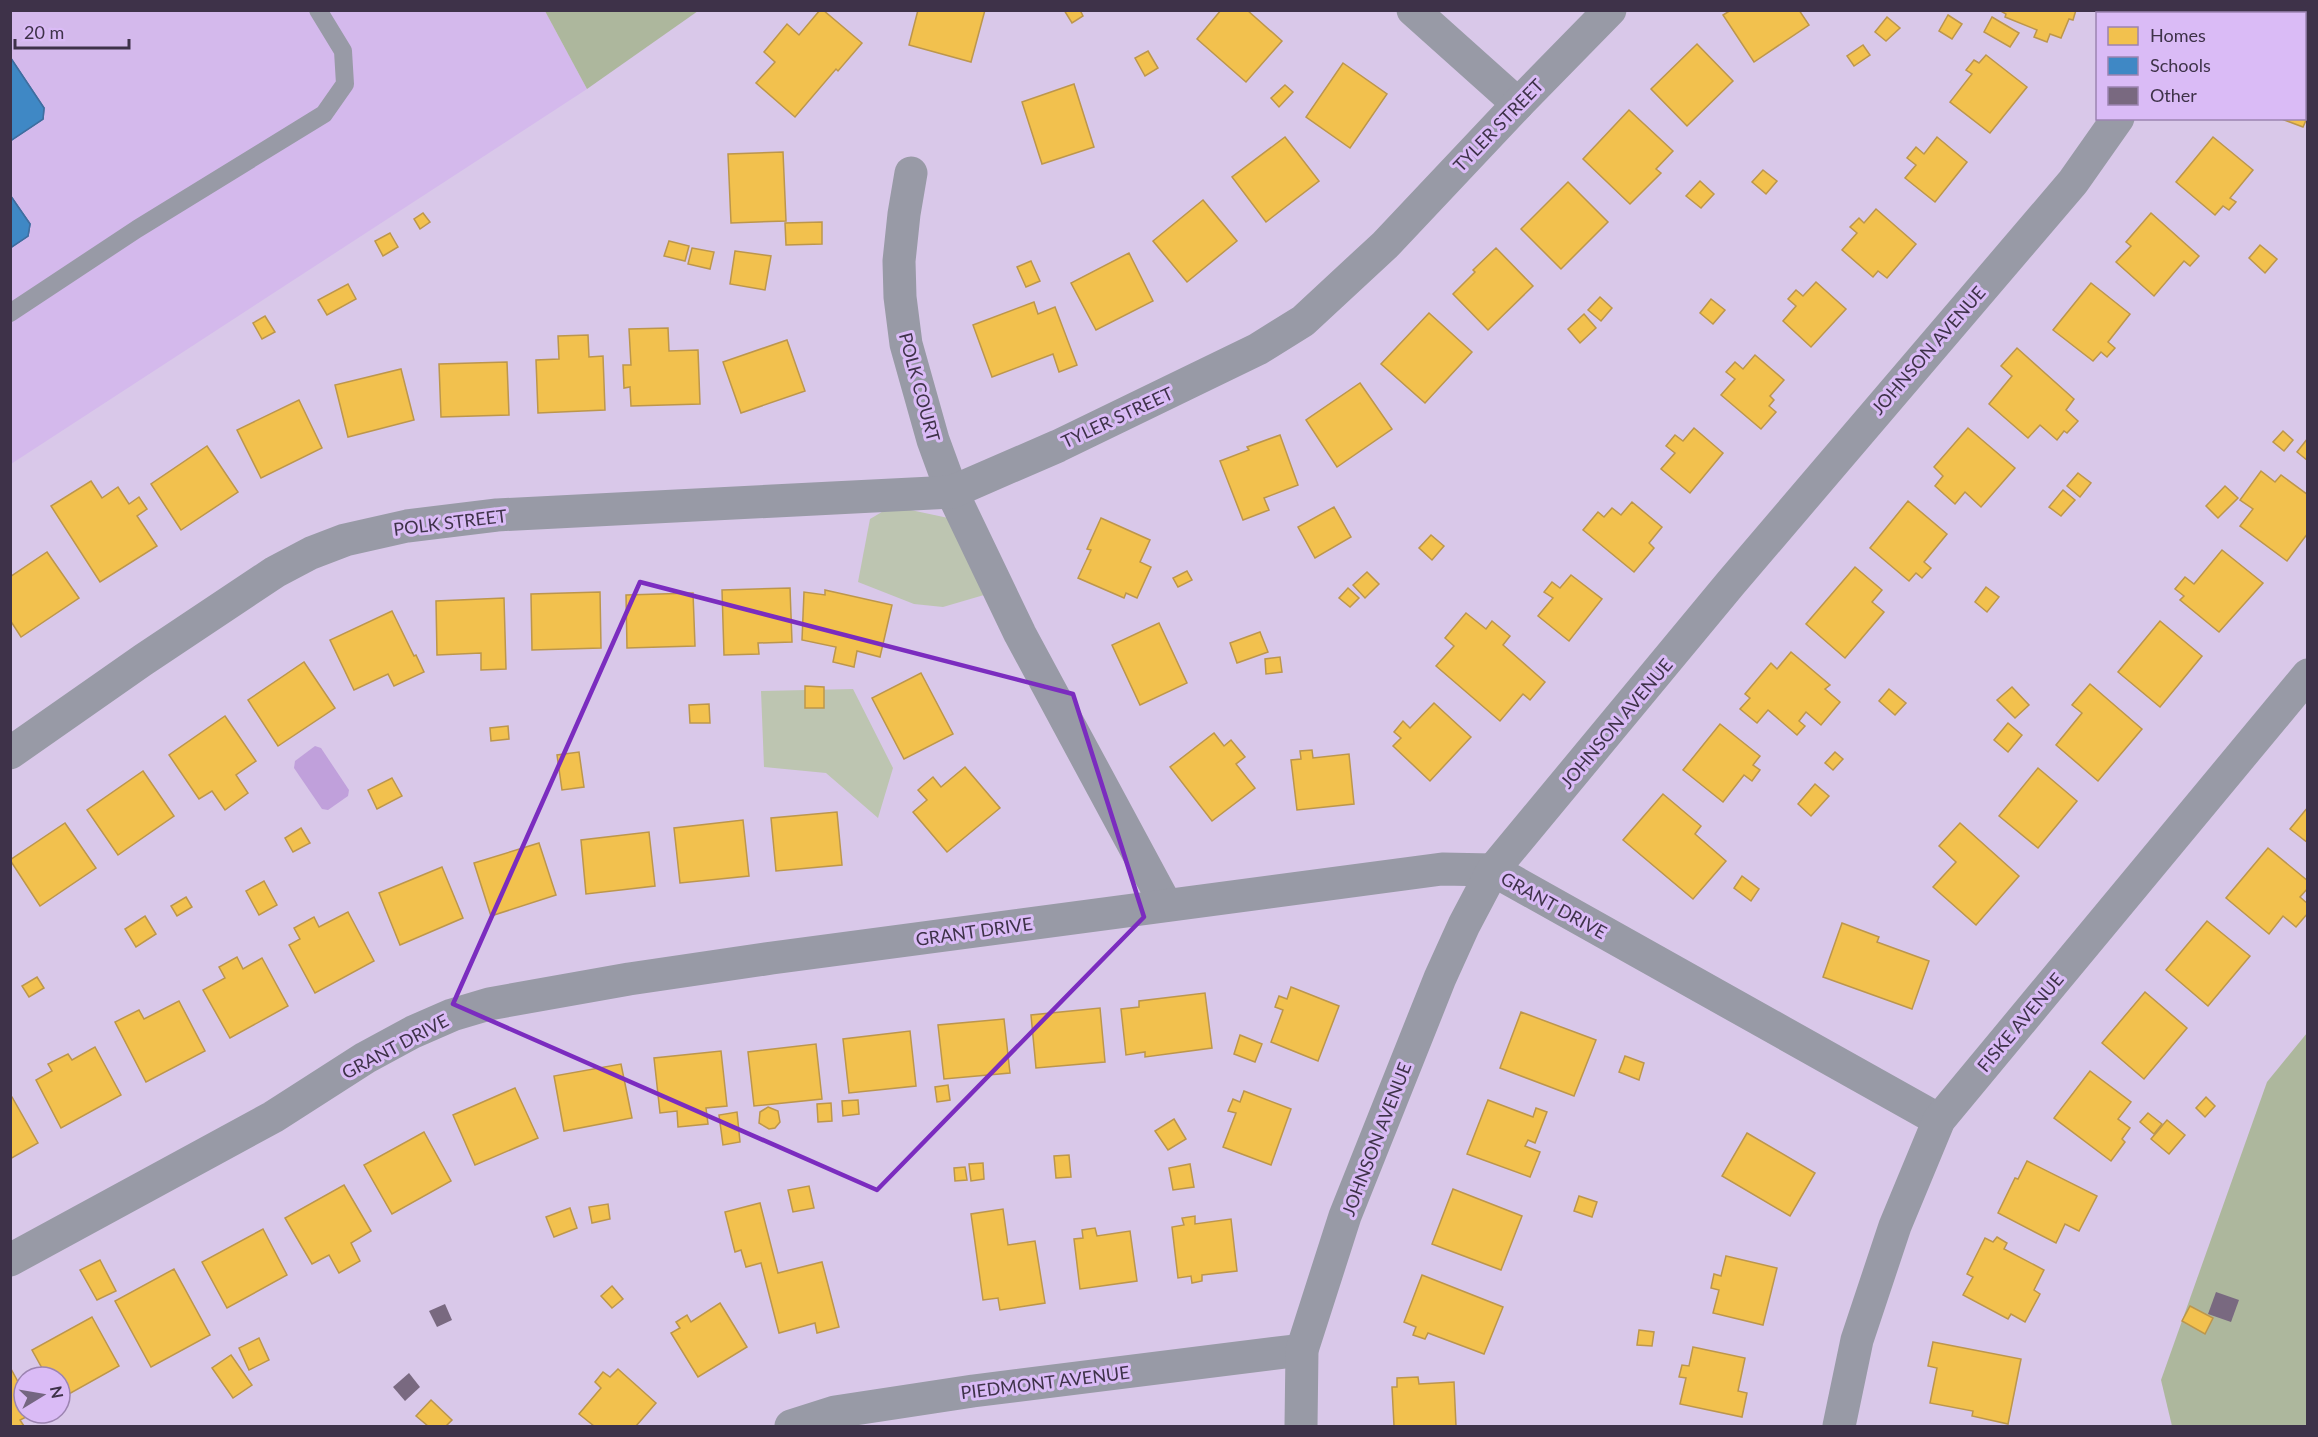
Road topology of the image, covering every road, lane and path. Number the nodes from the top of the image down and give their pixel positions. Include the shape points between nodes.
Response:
1 (318, 10) edge
2 (1413, 10) edge
3 (1610, 10) edge
4 (1518, 104) junction
5 (2117, 120) edge
6 (911, 173) dead end
7 (10, 313) edge
8 (952, 492) junction
9 (2307, 675) edge
10 (10, 753) edge
11 (1493, 870) junction
12 (1166, 905) junction
13 (1939, 1120) junction
14 (10, 1260) edge
15 (1302, 1350) junction
16 (791, 1426) edge
17 (1301, 1426) edge
18 (1839, 1426) edge

1 - 7 lane via 343,51 345,84 324,114
2 - 4 street
3 - 4 street, TYLER STREET
4 - 8 street, TYLER STREET via 1384,245 1303,321 1258,349 1181,387
5 - 11 street, JOHNSON AVENUE via 2073,182 1730,584
6 - 8 street, POLK COURT via 899,261 906,344
8 - 10 street, POLK STREET via 496,515 416,524 345,540 275,572
8 - 12 street via 1020,634
9 - 13 street, FISKE AVENUE
11 - 12 street, GRANT DRIVE via 1442,869
11 - 13 street, GRANT DRIVE
11 - 15 street, JOHNSON AVENUE via 1464,925 1402,1072 1345,1216
12 - 14 street, GRANT DRIVE via 629,979 489,1004 452,1015 365,1058 273,1117
13 - 18 street, FISKE AVENUE via 1895,1226 1857,1340
15 - 16 street, PIEDMONT AVENUE via 962,1392 835,1412
15 - 17 street, JOHNSON AVENUE

